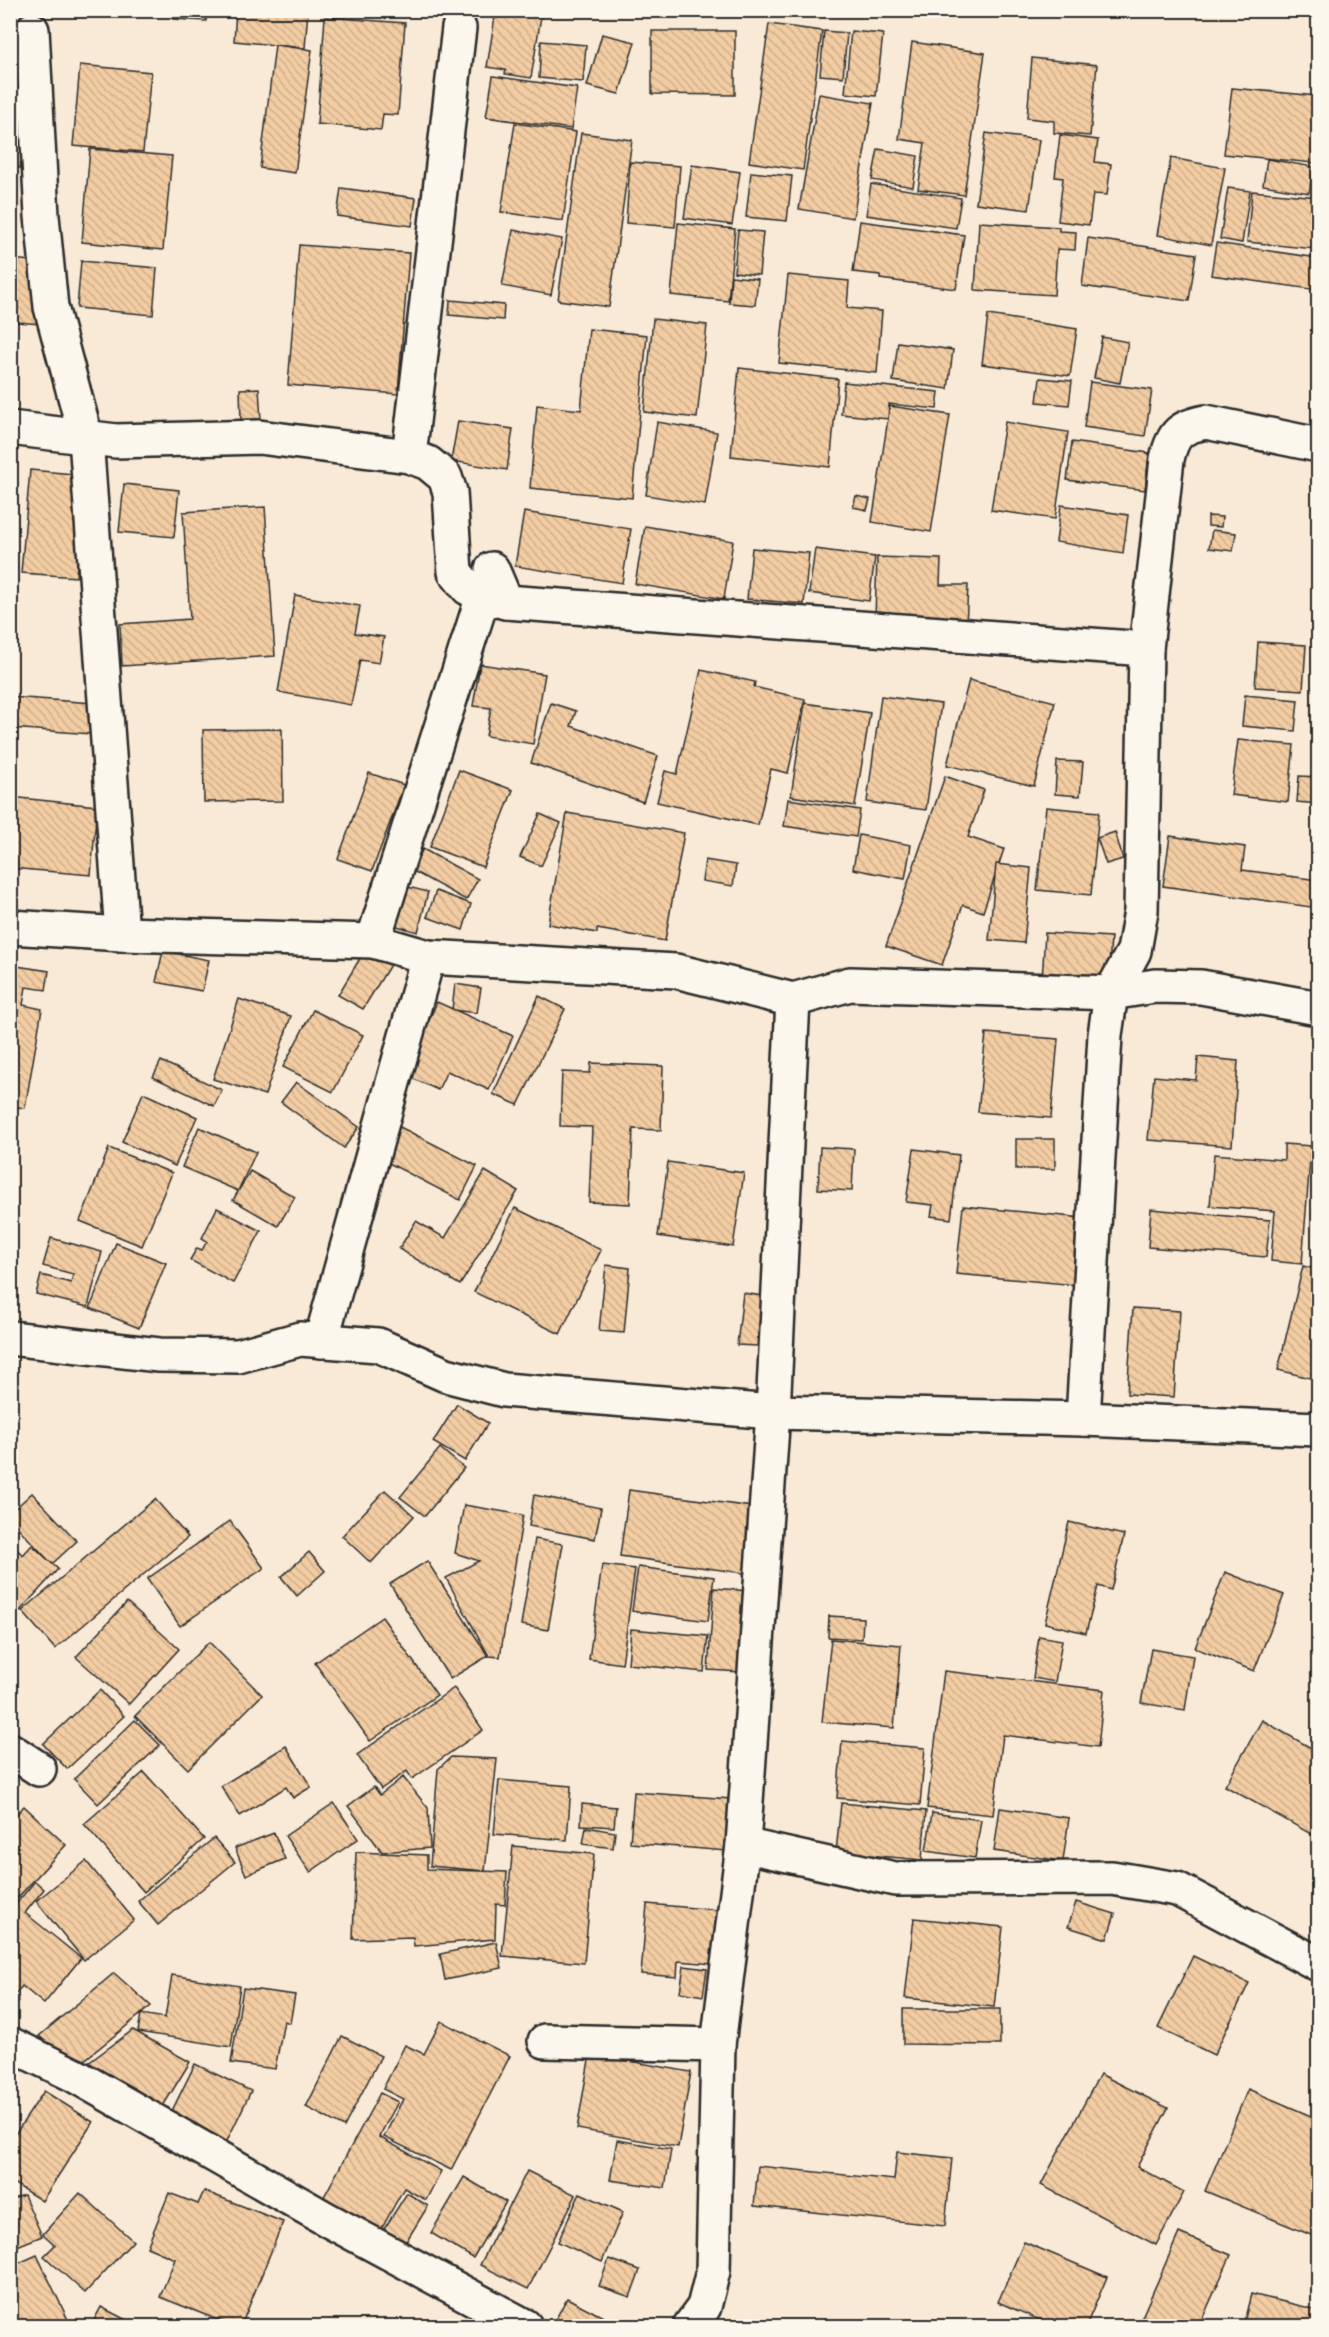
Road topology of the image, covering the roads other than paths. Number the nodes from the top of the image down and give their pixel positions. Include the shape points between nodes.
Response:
1 (459, 28) dead end
2 (32, 30) dead end
3 (10, 428) edge
4 (86, 438) junction
5 (1318, 445) edge
6 (410, 456) junction
7 (493, 589) junction
8 (1146, 649) junction
9 (10, 927) edge
10 (122, 934) junction
11 (373, 941) junction
12 (428, 957) junction
13 (1111, 993) junction
14 (794, 1000) junction
15 (1318, 1008) edge
16 (10, 1338) edge
17 (321, 1341) junction
18 (773, 1412) junction
19 (1083, 1419) junction
20 (1318, 1429) edge
21 (10, 1750) edge
22 (39, 1769) dead end
23 (742, 1845) junction
24 (1318, 1964) edge
25 (545, 2041) dead end
26 (10, 2044) edge
27 (718, 2045) junction
28 (525, 2326) edge
29 (690, 2326) edge

1 - 6 street
2 - 4 street via 51,306
3 - 4 street
4 - 6 street via 116,441 259,437
4 - 10 street
5 - 8 street via 1206,422 1188,426 1172,440
6 - 7 street via 428,463 445,477 450,492 455,572 468,588
7 - 8 street
7 - 11 street
8 - 13 street via 1141,911 1134,951
9 - 10 street
10 - 11 street
11 - 12 street
12 - 14 street via 676,971
12 - 17 street
13 - 14 street via 850,984
13 - 15 street via 1155,986 1201,987
13 - 19 street via 1104,1046
14 - 18 street
16 - 17 street via 159,1355 238,1356 300,1339
17 - 18 street via 378,1345 446,1375 504,1390
18 - 19 street
18 - 23 street
19 - 20 street
21 - 22 street
23 - 24 street via 895,1879 1112,1878 1177,1889
23 - 27 street
25 - 27 street
26 - 28 street via 74,2075 328,2220
27 - 29 street via 713,2271 704,2307

